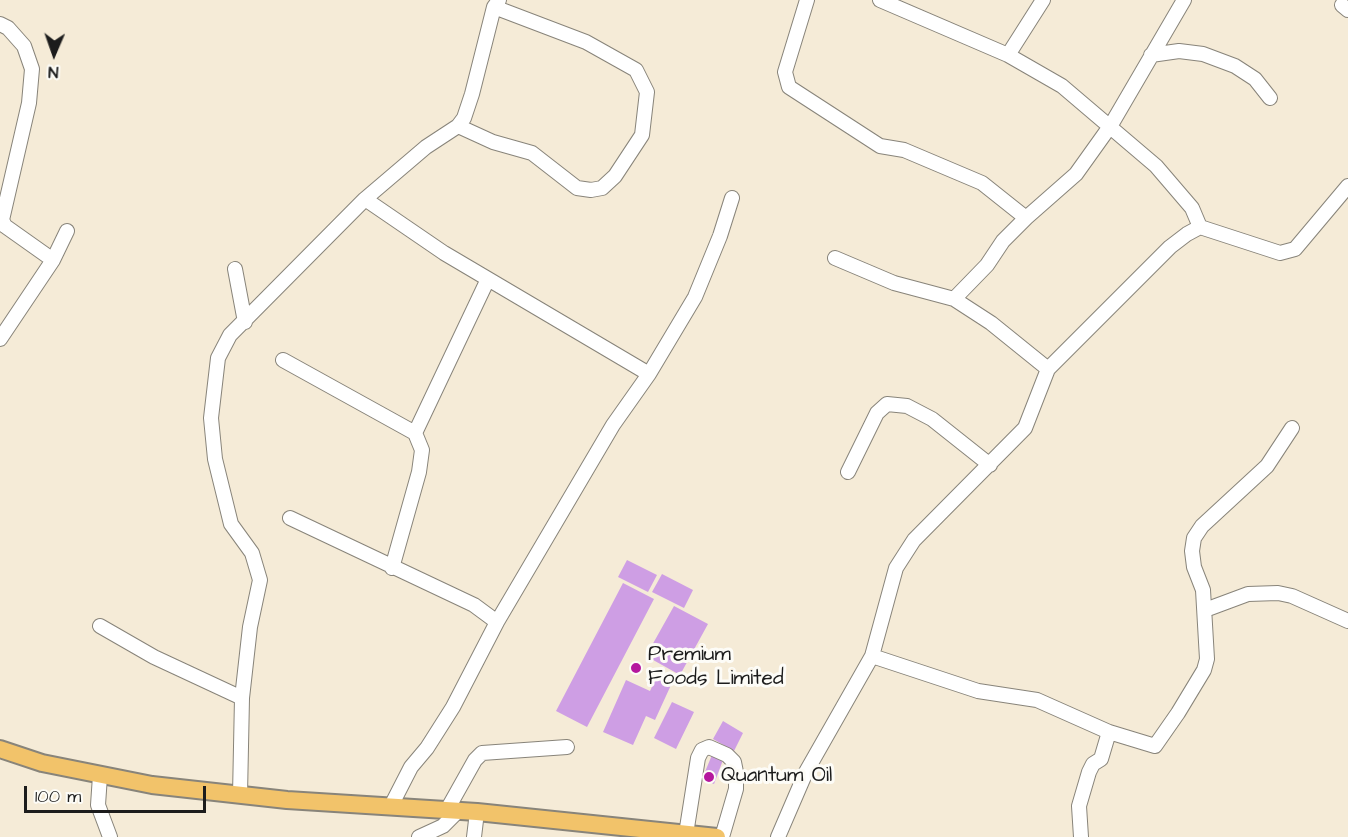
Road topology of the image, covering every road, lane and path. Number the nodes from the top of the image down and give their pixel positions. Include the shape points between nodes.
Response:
1 (807, 0) edge
2 (880, 0) edge
3 (915, 0) edge
4 (1043, 0) edge
5 (1184, 0) edge
6 (496, 4) edge
7 (909, 13) junction
8 (0, 24) edge
9 (1008, 55) junction
10 (1151, 55) junction
11 (1270, 98) dead end
12 (1111, 125) junction
13 (458, 126) junction
14 (1348, 186) edge
15 (732, 198) dead end
16 (365, 199) junction
17 (1026, 218) junction
18 (1200, 227) junction
19 (67, 231) dead end
20 (835, 258) dead end
21 (53, 260) junction
22 (235, 269) dead end
23 (488, 279) junction
24 (954, 299) junction
25 (245, 322) junction
26 (0, 339) edge
27 (283, 360) dead end
28 (1048, 369) junction
29 (649, 374) junction
30 (1292, 428) dead end
31 (415, 433) junction
32 (990, 465) junction
33 (848, 472) dead end
34 (291, 518) dead end
35 (392, 568) junction
36 (1205, 610) junction
37 (1348, 621) edge
38 (497, 622) junction
39 (100, 626) dead end
40 (872, 656) junction
41 (242, 698) junction
42 (1109, 732) junction
43 (567, 747) dead end
44 (0, 749) edge
45 (100, 776) junction
46 (240, 795) junction
47 (391, 806) junction
48 (453, 810) junction
49 (477, 812) junction
50 (686, 834) junction
51 (110, 837) edge
52 (419, 837) edge
53 (474, 837) edge
54 (717, 837) edge
55 (722, 837) edge
56 (778, 837) edge
57 (1081, 837) edge

1 - 17 street via 785,72 789,87 880,146 904,150 982,183
2 - 7 street
3 - 7 street
4 - 9 street
5 - 10 street
6 - 13 street via 472,94
6 - 13 street via 586,42 636,70 647,92 642,135 615,176 602,188 591,190 577,188 532,153 493,142
7 - 9 street
8 - 21 street via 24,46 32,69 29,103 2,220
9 - 12 street via 1062,86
10 - 11 street via 1179,51 1203,54 1256,79
10 - 12 street
12 - 17 street via 1076,174
12 - 18 street via 1180,193
13 - 16 street via 426,147
14 - 18 street via 1295,249 1280,253
15 - 29 street via 695,297
16 - 23 street
16 - 25 street
17 - 24 street
18 - 28 street via 1170,247
19 - 21 street
20 - 24 street via 894,283
21 - 26 street
22 - 25 street
23 - 29 street
23 - 31 street
24 - 28 street
25 - 41 street via 220,351 210,418 214,459 231,524 252,553 260,580
27 - 31 street
28 - 32 street via 1025,428
29 - 38 street via 613,425
30 - 36 street via 1268,466 1202,526 1194,538 1194,567 1203,590
31 - 35 street via 422,450 419,472
32 - 33 street via 932,419 907,406 887,404 877,414
32 - 40 street via 914,540 896,568
34 - 35 street
35 - 38 street via 474,605
36 - 37 street via 1248,594 1278,593
36 - 42 street via 1204,670 1159,743 1149,746
38 - 47 street via 453,707 428,748 411,767
39 - 41 street via 154,657
40 - 42 street via 978,691 1037,700
40 - 56 street via 806,772
41 - 46 street
42 - 57 street via 1101,759 1089,772 1079,806
43 - 48 street via 482,753 475,760
44 - 45 main road
45 - 46 main road
45 - 51 street via 98,805
46 - 47 main road
47 - 48 main road
48 - 49 main road
48 - 52 street via 443,826
49 - 50 main road
49 - 53 street
50 - 54 main road
50 - 55 street via 698,758 709,747 727,755 736,772 736,789

